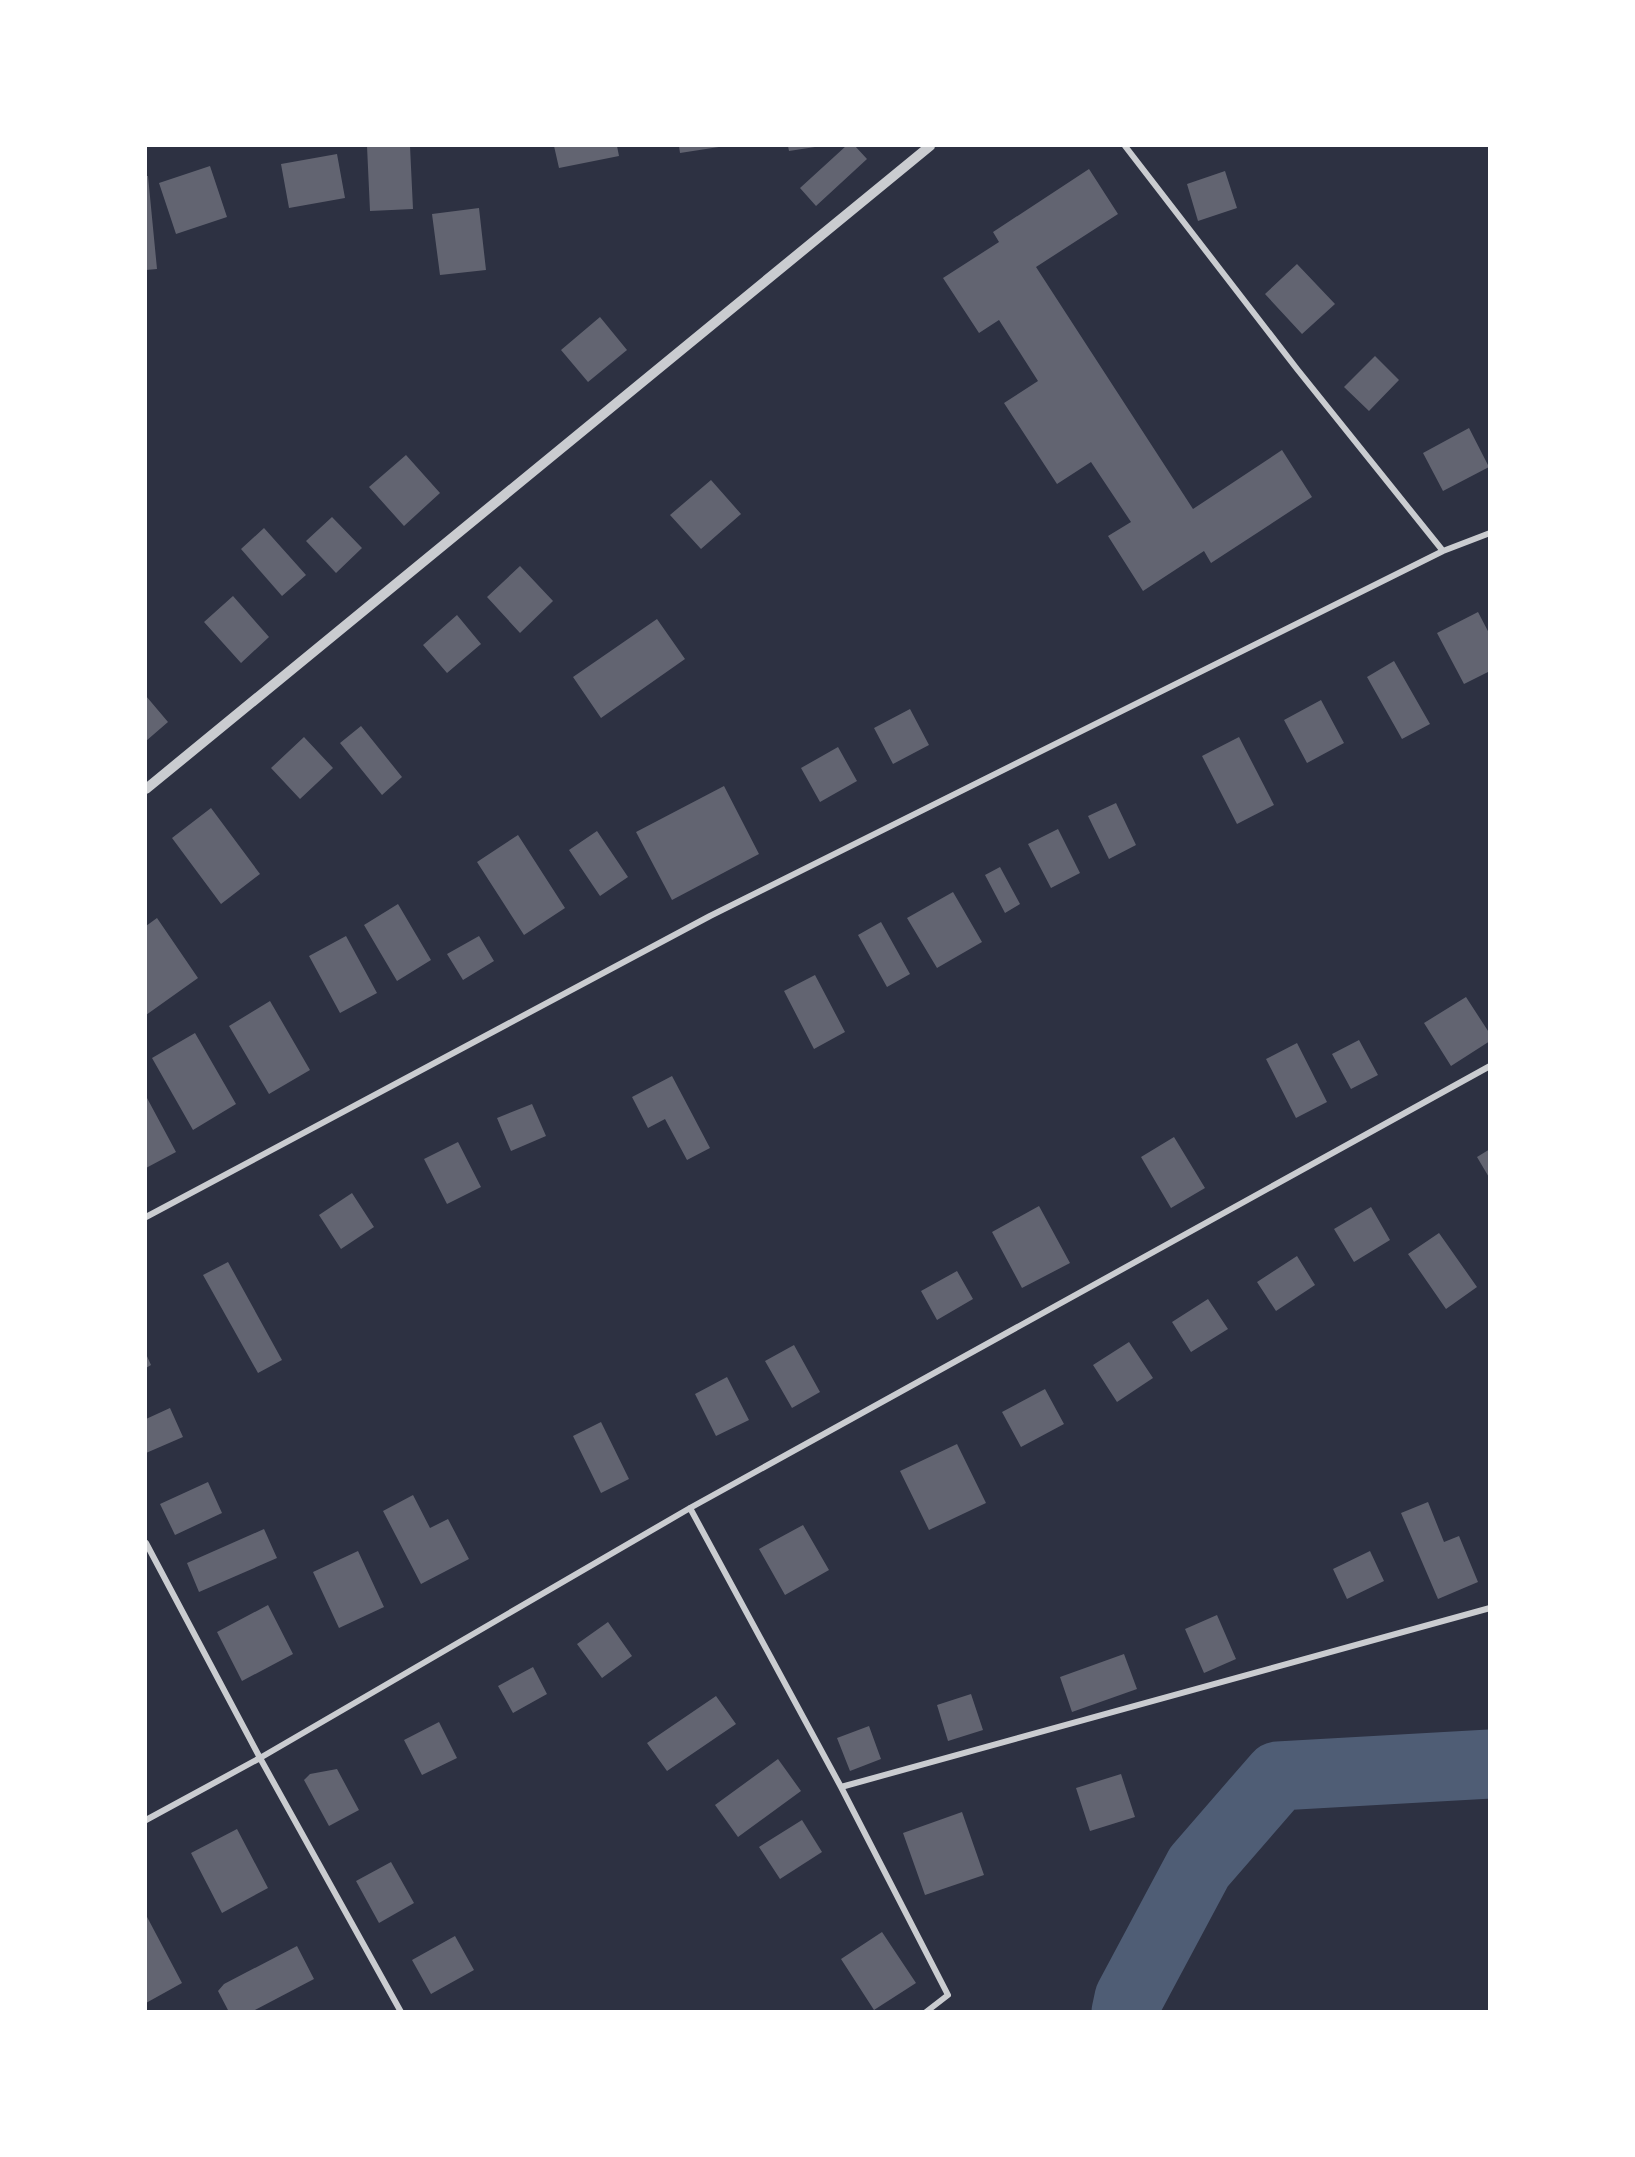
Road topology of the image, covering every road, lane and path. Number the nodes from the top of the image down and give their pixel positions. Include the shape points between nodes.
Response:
1 (930, 146) edge
2 (1125, 146) edge
3 (1490, 533) edge
4 (1443, 552) junction
5 (146, 789) edge
6 (1490, 1066) edge
7 (146, 1217) edge
8 (690, 1508) junction
9 (146, 1543) edge
10 (1490, 1608) edge
11 (260, 1758) junction
12 (841, 1787) junction
13 (146, 1820) edge
14 (401, 2012) edge
15 (926, 2012) edge

1 - 5 street
2 - 4 street
3 - 4 street
4 - 7 street via 710,916
6 - 8 street
8 - 11 street
8 - 12 street
9 - 11 street
10 - 12 street
11 - 13 street
11 - 14 street
12 - 15 street via 948,1995

